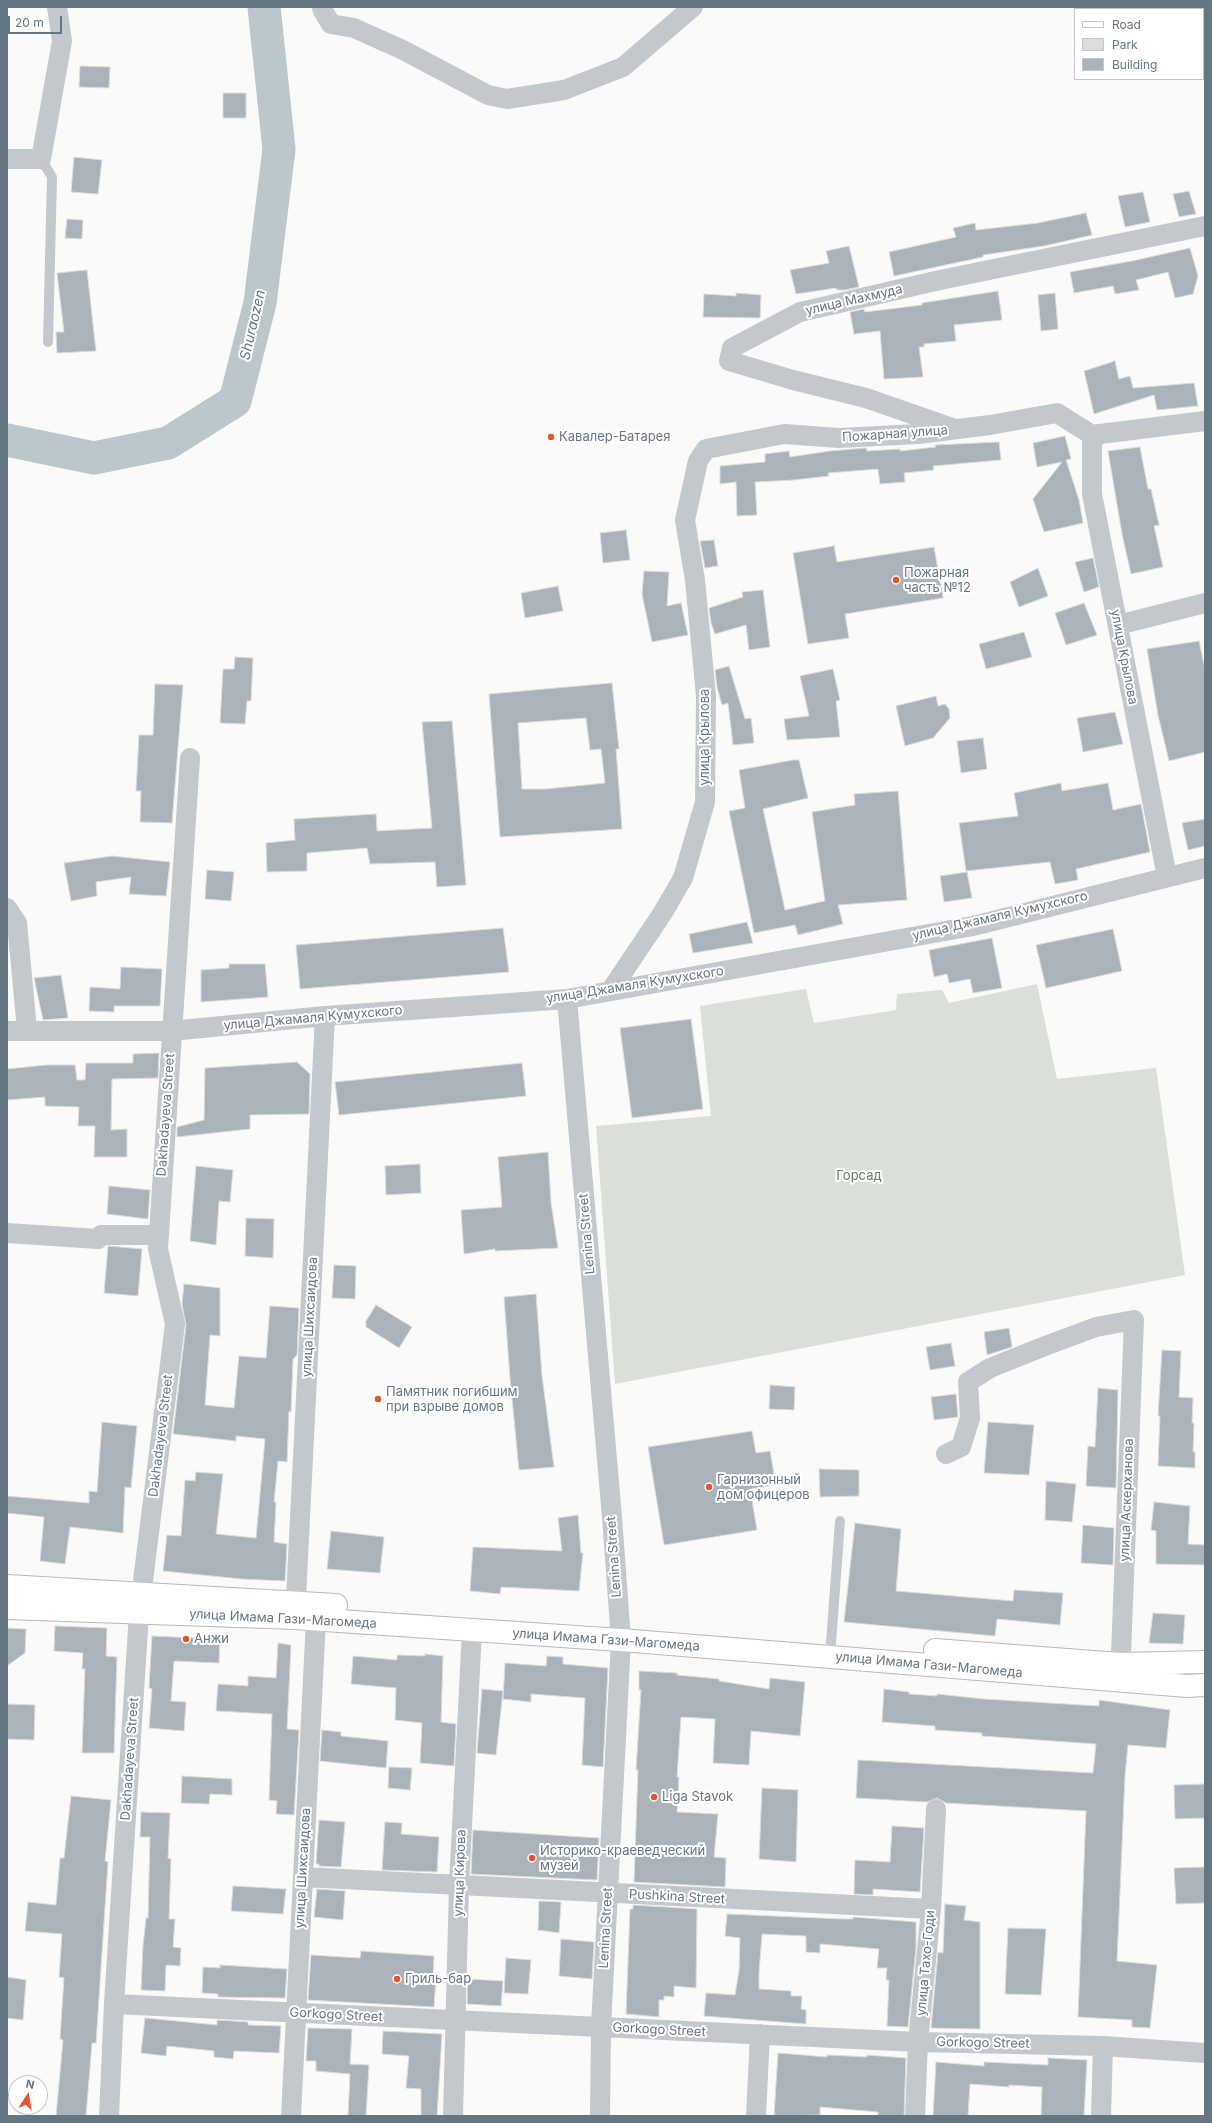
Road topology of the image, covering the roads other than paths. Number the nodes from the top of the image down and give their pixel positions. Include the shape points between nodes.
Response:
1 (57, 7) edge
2 (322, 7) edge
3 (693, 7) edge
4 (7, 159) edge
5 (41, 159) junction
6 (1205, 226) edge
7 (48, 342) dead end
8 (1205, 421) edge
9 (956, 429) junction
10 (1092, 435) junction
11 (698, 461) joint
12 (1205, 603) edge
13 (1118, 625) junction
14 (190, 758) dead end
15 (1205, 868) edge
16 (1167, 877) junction
17 (7, 908) edge
18 (611, 990) junction
19 (566, 999) junction
20 (325, 1016) junction
21 (27, 1030) junction
22 (7, 1031) edge
23 (171, 1031) junction
24 (7, 1233) edge
25 (158, 1235) junction
26 (946, 1454) dead end
27 (840, 1521) dead end
28 (7, 1586) edge
29 (140, 1604) junction
30 (7, 1608) edge
31 (302, 1613) junction
32 (472, 1630) junction
33 (620, 1634) junction
34 (831, 1643) junction
35 (1205, 1662) edge
36 (1120, 1672) junction
37 (1205, 1685) edge
38 (936, 1809) dead end
39 (303, 1877) junction
40 (459, 1885) junction
41 (608, 1893) junction
42 (931, 1909) junction
43 (114, 2004) junction
44 (295, 2013) junction
45 (456, 2020) junction
46 (601, 2027) junction
47 (760, 2034) junction
48 (918, 2042) junction
49 (1102, 2046) junction
50 (1205, 2053) edge
51 (109, 2116) edge
52 (291, 2116) edge
53 (453, 2116) edge
54 (600, 2116) edge
55 (756, 2116) edge
56 (915, 2116) edge
57 (1101, 2116) edge

1 - 5 street via 62,41
2 - 3 street via 331,24 354,28 403,50 488,95 507,98 564,90 623,67
4 - 5 street
5 - 7 lane via 52,177
6 - 9 street, улица Махмуда via 940,280 800,312 732,348 729,361 866,398
8 - 10 street
9 - 10 street, Пожарная улица via 1057,413
9 - 11 street, Пожарная улица via 918,434 839,438 784,434 706,449
10 - 13 street, улица Крылова via 1092,494
11 - 18 street, улица Крылова via 685,520 695,580 706,696 706,802 683,878
12 - 13 street
13 - 16 street, улица Крылова
14 - 23 street, Dakhadayeva Street
15 - 16 street, улица Джамаля Кумухского
16 - 18 street, улица Джамаля Кумухского via 973,926
17 - 21 street via 17,923
18 - 19 street, улица Джамаля Кумухского
19 - 20 street, улица Джамаля Кумухского
19 - 33 street, Lenina Street
20 - 23 street, улица Джамаля Кумухского
20 - 31 street, улица Шихсаидова
21 - 22 street, улица Джамаля Кумухского
21 - 23 street, улица Джамаля Кумухского
23 - 25 street, Dakhadayeva Street
24 - 25 street via 98,1239 101,1235
25 - 29 street, Dakhadayeva Street via 158,1249 175,1324
26 - 36 street, улица Аскерханова via 961,1447 970,1418 968,1382 990,1368 1045,1346 1096,1327 1134,1320
27 - 34 lane
28 - 29 main road
29 - 30 main road, улица Имама Гази-Магомеда
29 - 31 main road, улица Имама Гази-Магомеда
29 - 43 street, Dakhadayeva Street
31 - 32 main road, улица Имама Гази-Магомеда
31 - 33 main road
31 - 39 street, улица Шихсаидова
32 - 33 main road, улица Имама Гази-Магомеда
32 - 40 street, улица Кирова
33 - 34 main road
33 - 36 main road, улица Имама Гази-Магомеда
33 - 41 street, Lenina Street
34 - 36 main road
35 - 36 main road
36 - 37 main road, улица Имама Гази-Магомеда via 1187,1686
38 - 42 street, улица Тахо-Годи
39 - 40 street, Pushkina Street
39 - 44 street, улица Шихсаидова
40 - 41 street, Pushkina Street
40 - 45 street, улица Кирова
41 - 42 street, Pushkina Street
41 - 46 street, Lenina Street
42 - 48 street, улица Тахо-Годи
43 - 44 street, Gorkogo Street
43 - 51 street, Dakhadayeva Street
44 - 45 street, Gorkogo Street
44 - 52 street, улица Шихсаидова
45 - 46 street, Gorkogo Street
45 - 53 street, улица Кирова
46 - 47 street, Gorkogo Street
46 - 54 street, Lenina Street
47 - 48 street, Gorkogo Street
47 - 55 street
48 - 49 street, Gorkogo Street
48 - 56 street, улица Тахо-Годи
49 - 50 street, Gorkogo Street
49 - 57 street

